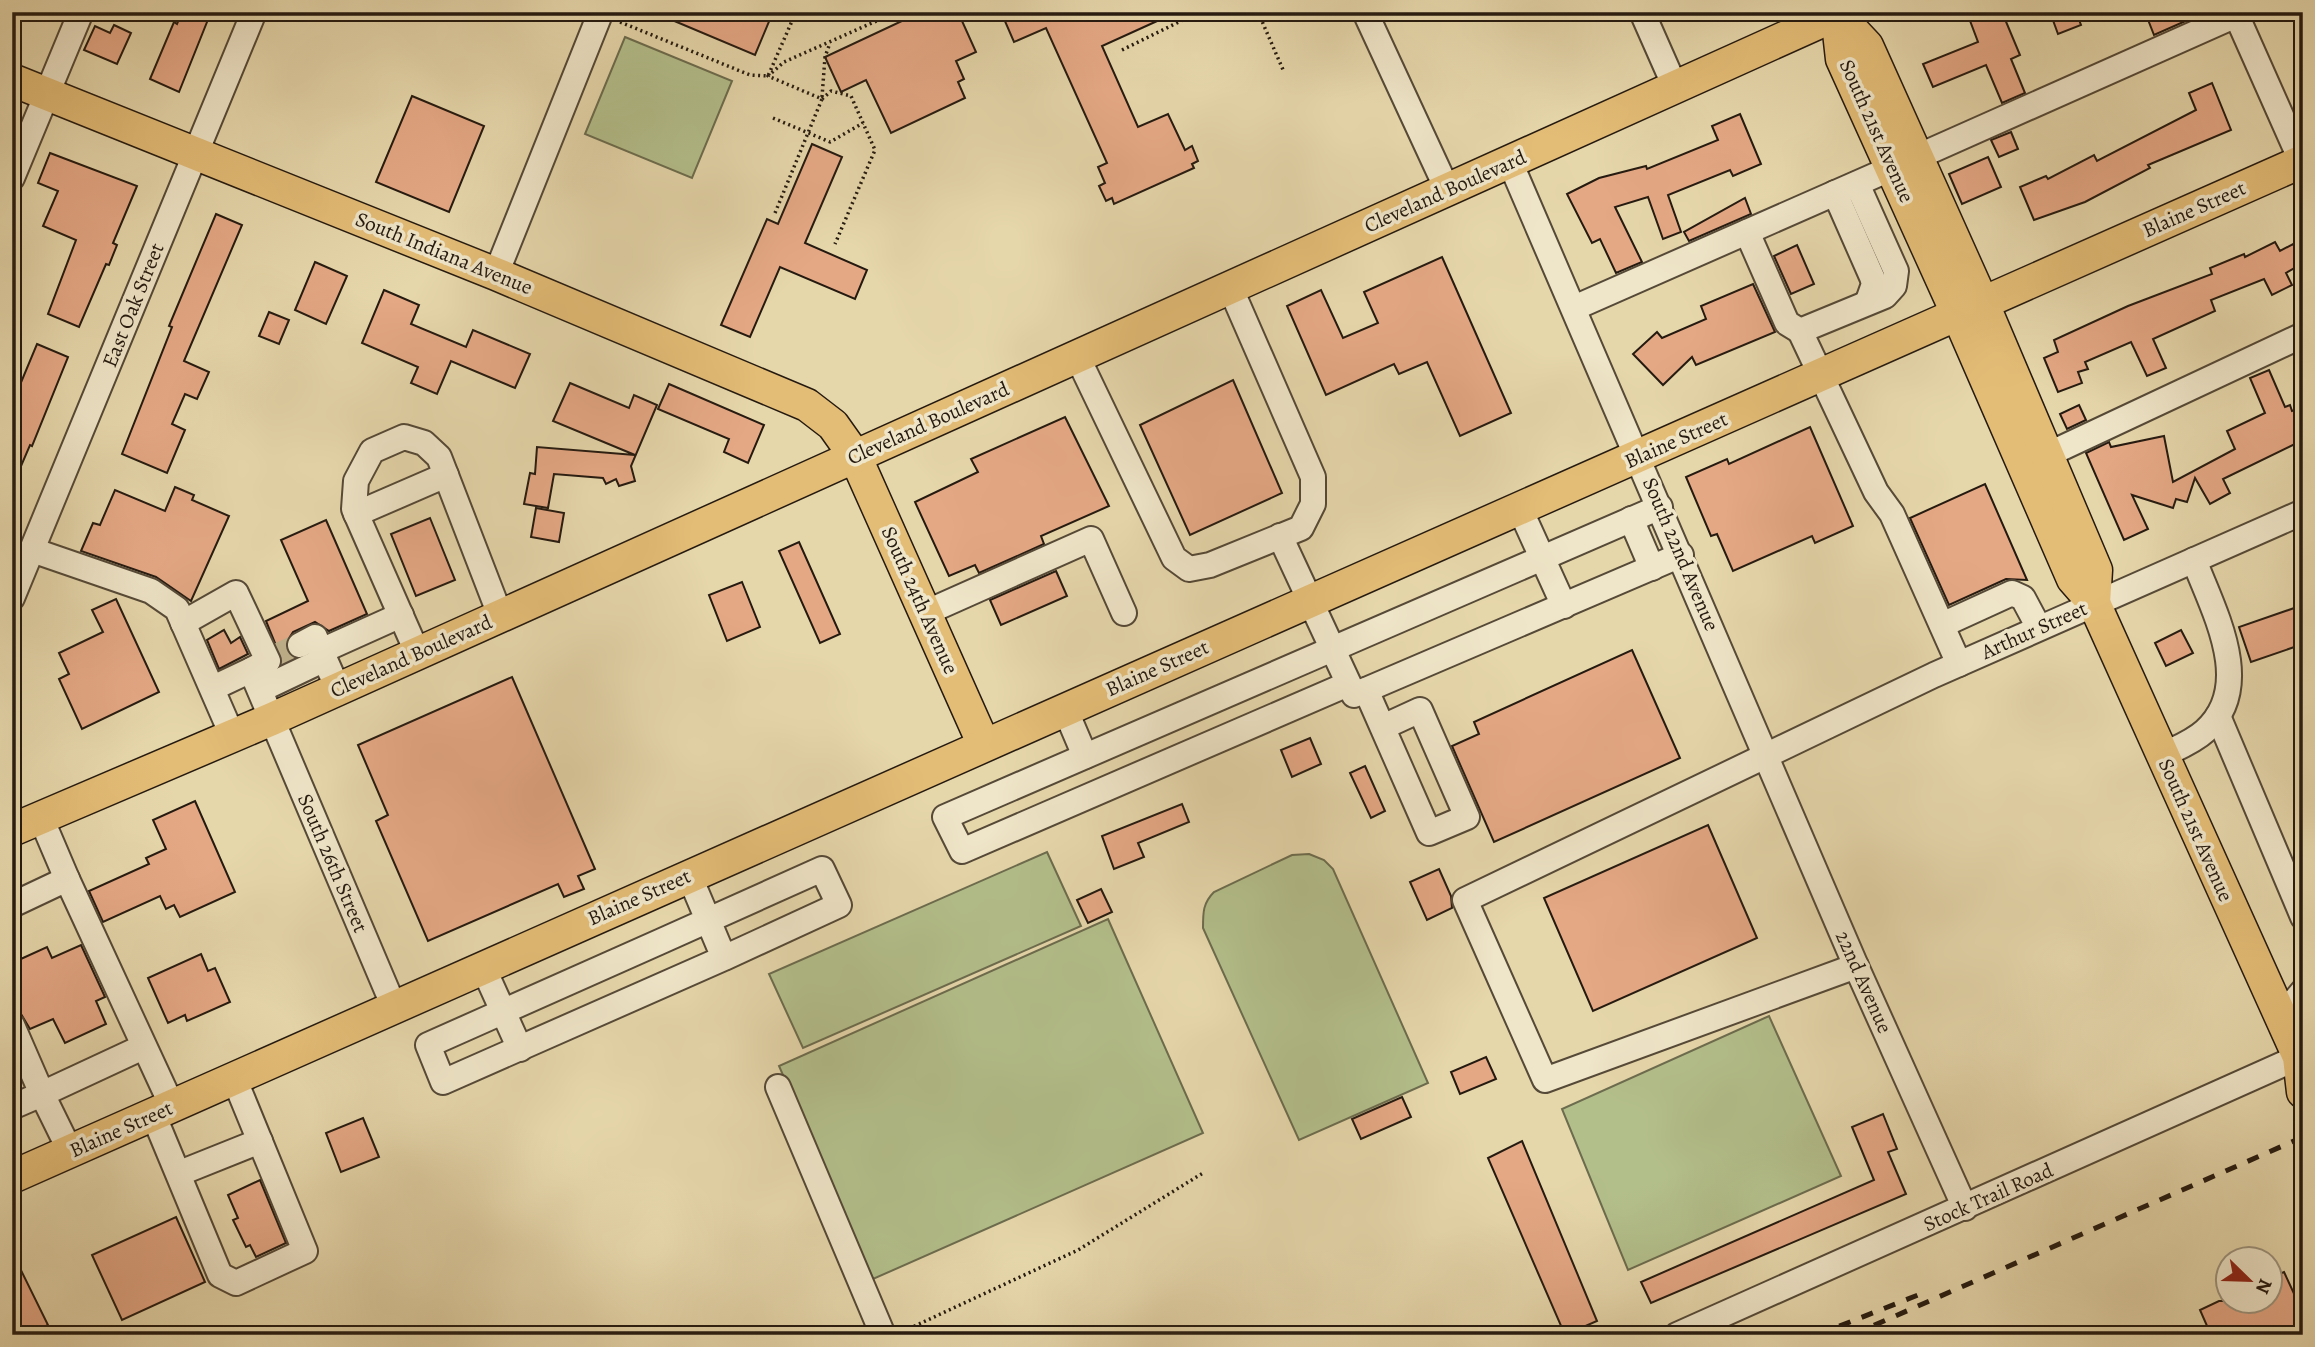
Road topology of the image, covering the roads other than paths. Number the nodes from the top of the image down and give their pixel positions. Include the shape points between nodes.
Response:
1 (81, 12) edge
2 (254, 12) edge
3 (1365, 12) edge
4 (1642, 12) edge
5 (599, 13) edge
6 (1839, 13) edge
7 (2238, 13) edge
8 (12, 80) edge
9 (1676, 89) junction
10 (47, 94) junction
11 (196, 153) junction
12 (1510, 162) junction
13 (1904, 163) junction
14 (2302, 163) edge
15 (12, 178) edge
16 (1857, 184) junction
17 (1447, 189) junction
18 (1835, 194) junction
19 (1747, 232) junction
20 (496, 274) junction
21 (1230, 287) junction
22 (1868, 301) junction
23 (1574, 308) junction
24 (1971, 309) junction
25 (1800, 331) junction
26 (2303, 335) edge
27 (1077, 356) junction
28 (1822, 376) junction
29 (2047, 455) junction
30 (855, 456) junction
31 (1639, 457) junction
32 (446, 475) junction
33 (1660, 507) junction
34 (1520, 509) junction
35 (2303, 512) edge
36 (356, 514) junction
37 (1632, 519) junction
38 (1280, 537) junction
39 (32, 550) junction
40 (1681, 555) junction
41 (1542, 558) junction
42 (2194, 560) junction
43 (1652, 568) junction
44 (12, 598) edge
45 (1310, 601) junction
46 (2094, 603) junction
47 (1564, 606) junction
48 (925, 613) junction
49 (1124, 613) dead end
50 (401, 615) junction
51 (500, 615) junction
52 (183, 623) junction
53 (1942, 625) junction
54 (2039, 628) junction
55 (1332, 649) junction
56 (315, 652) junction
57 (417, 652) junction
58 (1959, 664) junction
59 (264, 680) junction
60 (1357, 687) junction
61 (213, 688) junction
62 (338, 689) junction
63 (1065, 709) junction
64 (2217, 716) junction
65 (1383, 727) junction
66 (232, 735) junction
67 (984, 745) junction
68 (1768, 754) junction
69 (2163, 755) junction
70 (1084, 756) junction
71 (26, 824) edge
72 (689, 875) junction
73 (67, 879) junction
74 (12, 905) edge
75 (2303, 917) edge
76 (708, 920) junction
77 (724, 958) junction
78 (1856, 966) junction
79 (483, 967) junction
80 (2303, 991) edge
81 (394, 1007) junction
82 (503, 1012) junction
83 (2281, 1017) junction
84 (12, 1025) edge
85 (143, 1047) junction
86 (520, 1049) junction
87 (2301, 1059) edge
88 (234, 1078) junction
89 (778, 1087) dead end
90 (2303, 1092) edge
91 (42, 1094) junction
92 (12, 1107) edge
93 (163, 1110) junction
94 (260, 1141) junction
95 (70, 1152) junction
96 (180, 1174) junction
97 (12, 1177) edge
98 (1965, 1208) junction
99 (883, 1335) edge
100 (1677, 1335) edge

1 - 10 street
2 - 11 street, East Oak Street
3 - 17 street
4 - 9 street
5 - 20 street
6 - 9 main road, Cleveland Boulevard
6 - 13 main road, South 21st Avenue via 1842,59
7 - 13 street
7 - 14 street
8 - 10 main road, South Indiana Avenue
9 - 12 main road, Cleveland Boulevard
10 - 11 main road, South Indiana Avenue
10 - 15 street
11 - 20 main road, South Indiana Avenue
11 - 39 street, East Oak Street
12 - 17 main road, Cleveland Boulevard
12 - 23 street, South 22nd Avenue
13 - 16 street
13 - 24 main road, South 21st Avenue
14 - 24 main road, Blaine Street
16 - 18 street
16 - 22 street via 1896,271 1891,292
17 - 21 main road, Cleveland Boulevard
18 - 19 street
18 - 22 street via 1872,277
19 - 23 street
19 - 25 street via 1787,323
20 - 30 main road, South Indiana Avenue via 807,405 833,425
21 - 27 main road, Cleveland Boulevard
21 - 38 street via 1313,477 1312,504 1301,528
22 - 25 street
23 - 31 street, South 22nd Avenue
24 - 28 main road, Blaine Street
24 - 29 main road, South 21st Avenue
24 - 46 main road, South 21st Avenue via 2073,579
25 - 28 street
26 - 29 street
27 - 30 main road, Cleveland Boulevard
27 - 38 street via 1174,558 1189,569 1210,565
28 - 31 main road, Blaine Street
28 - 53 street
29 - 46 main road, South 21st Avenue via 2096,570
30 - 48 main road, South 24th Avenue
30 - 51 main road, Cleveland Boulevard
31 - 33 street, South 22nd Avenue
31 - 34 main road, Blaine Street
32 - 36 street
32 - 36 street via 439,457 424,443 404,437 372,452 356,481
32 - 51 street
33 - 37 street
33 - 40 street, South 22nd Avenue
34 - 41 street
34 - 45 main road, Blaine Street
35 - 42 street, Arthur Street
36 - 50 street
37 - 41 street
37 - 43 street
38 - 45 street
39 - 44 street, East Oak Street
39 - 52 street via 151,591 177,609
40 - 43 street
40 - 68 street, South 22nd Avenue
41 - 47 street
41 - 55 street
42 - 46 street, Arthur Street
42 - 64 street via 2228,660 2230,686
43 - 47 street
45 - 55 street
45 - 63 main road, Blaine Street
46 - 54 street, Arthur Street
46 - 69 main road, South 21st Avenue
47 - 60 street
48 - 49 street via 1091,538
48 - 67 main road, South 24th Avenue
50 - 56 street
50 - 57 street
51 - 57 main road, Cleveland Boulevard
52 - 59 street, South 26th Street via 236,593
52 - 61 street
53 - 54 street via 2012,593 2023,598
53 - 58 street
54 - 58 street, Arthur Street
55 - 60 street
55 - 70 street
56 - 59 street
56 - 62 street
57 - 62 main road, Cleveland Boulevard
58 - 68 street, Arthur Street
59 - 61 street
59 - 62 main road, Cleveland Boulevard
59 - 66 main road, Cleveland Boulevard
59 - 81 street, South 26th Street
60 - 65 street
60 - 70 street via 962,851 945,817
61 - 66 street
63 - 67 main road, Blaine Street
63 - 70 street
64 - 69 street via 2206,730
64 - 75 street
65 - 65 street via 1429,833 1467,817 1420,710
66 - 71 main road, Cleveland Boulevard
67 - 72 main road, Blaine Street
68 - 78 street, 22nd Avenue
68 - 78 street, Arthur Street via 1465,900 1545,1080
69 - 83 main road, South 21st Avenue
71 - 73 street
72 - 76 street
72 - 79 main road, Blaine Street
73 - 74 street
73 - 85 street
76 - 77 street
76 - 77 street via 822,869 839,905
76 - 82 street
77 - 86 street
78 - 98 street, 22nd Avenue
79 - 81 main road, Blaine Street
79 - 82 street
80 - 83 street
81 - 88 main road, Blaine Street
82 - 86 street
82 - 86 street via 428,1045 443,1082
83 - 87 main road, South 21st Avenue
84 - 91 street
85 - 91 street
85 - 93 street
87 - 90 main road, South 21st Avenue
87 - 98 street, Stock Trail Road
88 - 93 main road, Blaine Street
88 - 94 street
89 - 99 street
91 - 92 street
91 - 95 street
93 - 95 main road, Blaine Street
93 - 96 street
94 - 96 street
94 - 96 street via 305,1251 236,1283 220,1275
95 - 97 main road, Blaine Street
98 - 100 street, Stock Trail Road

